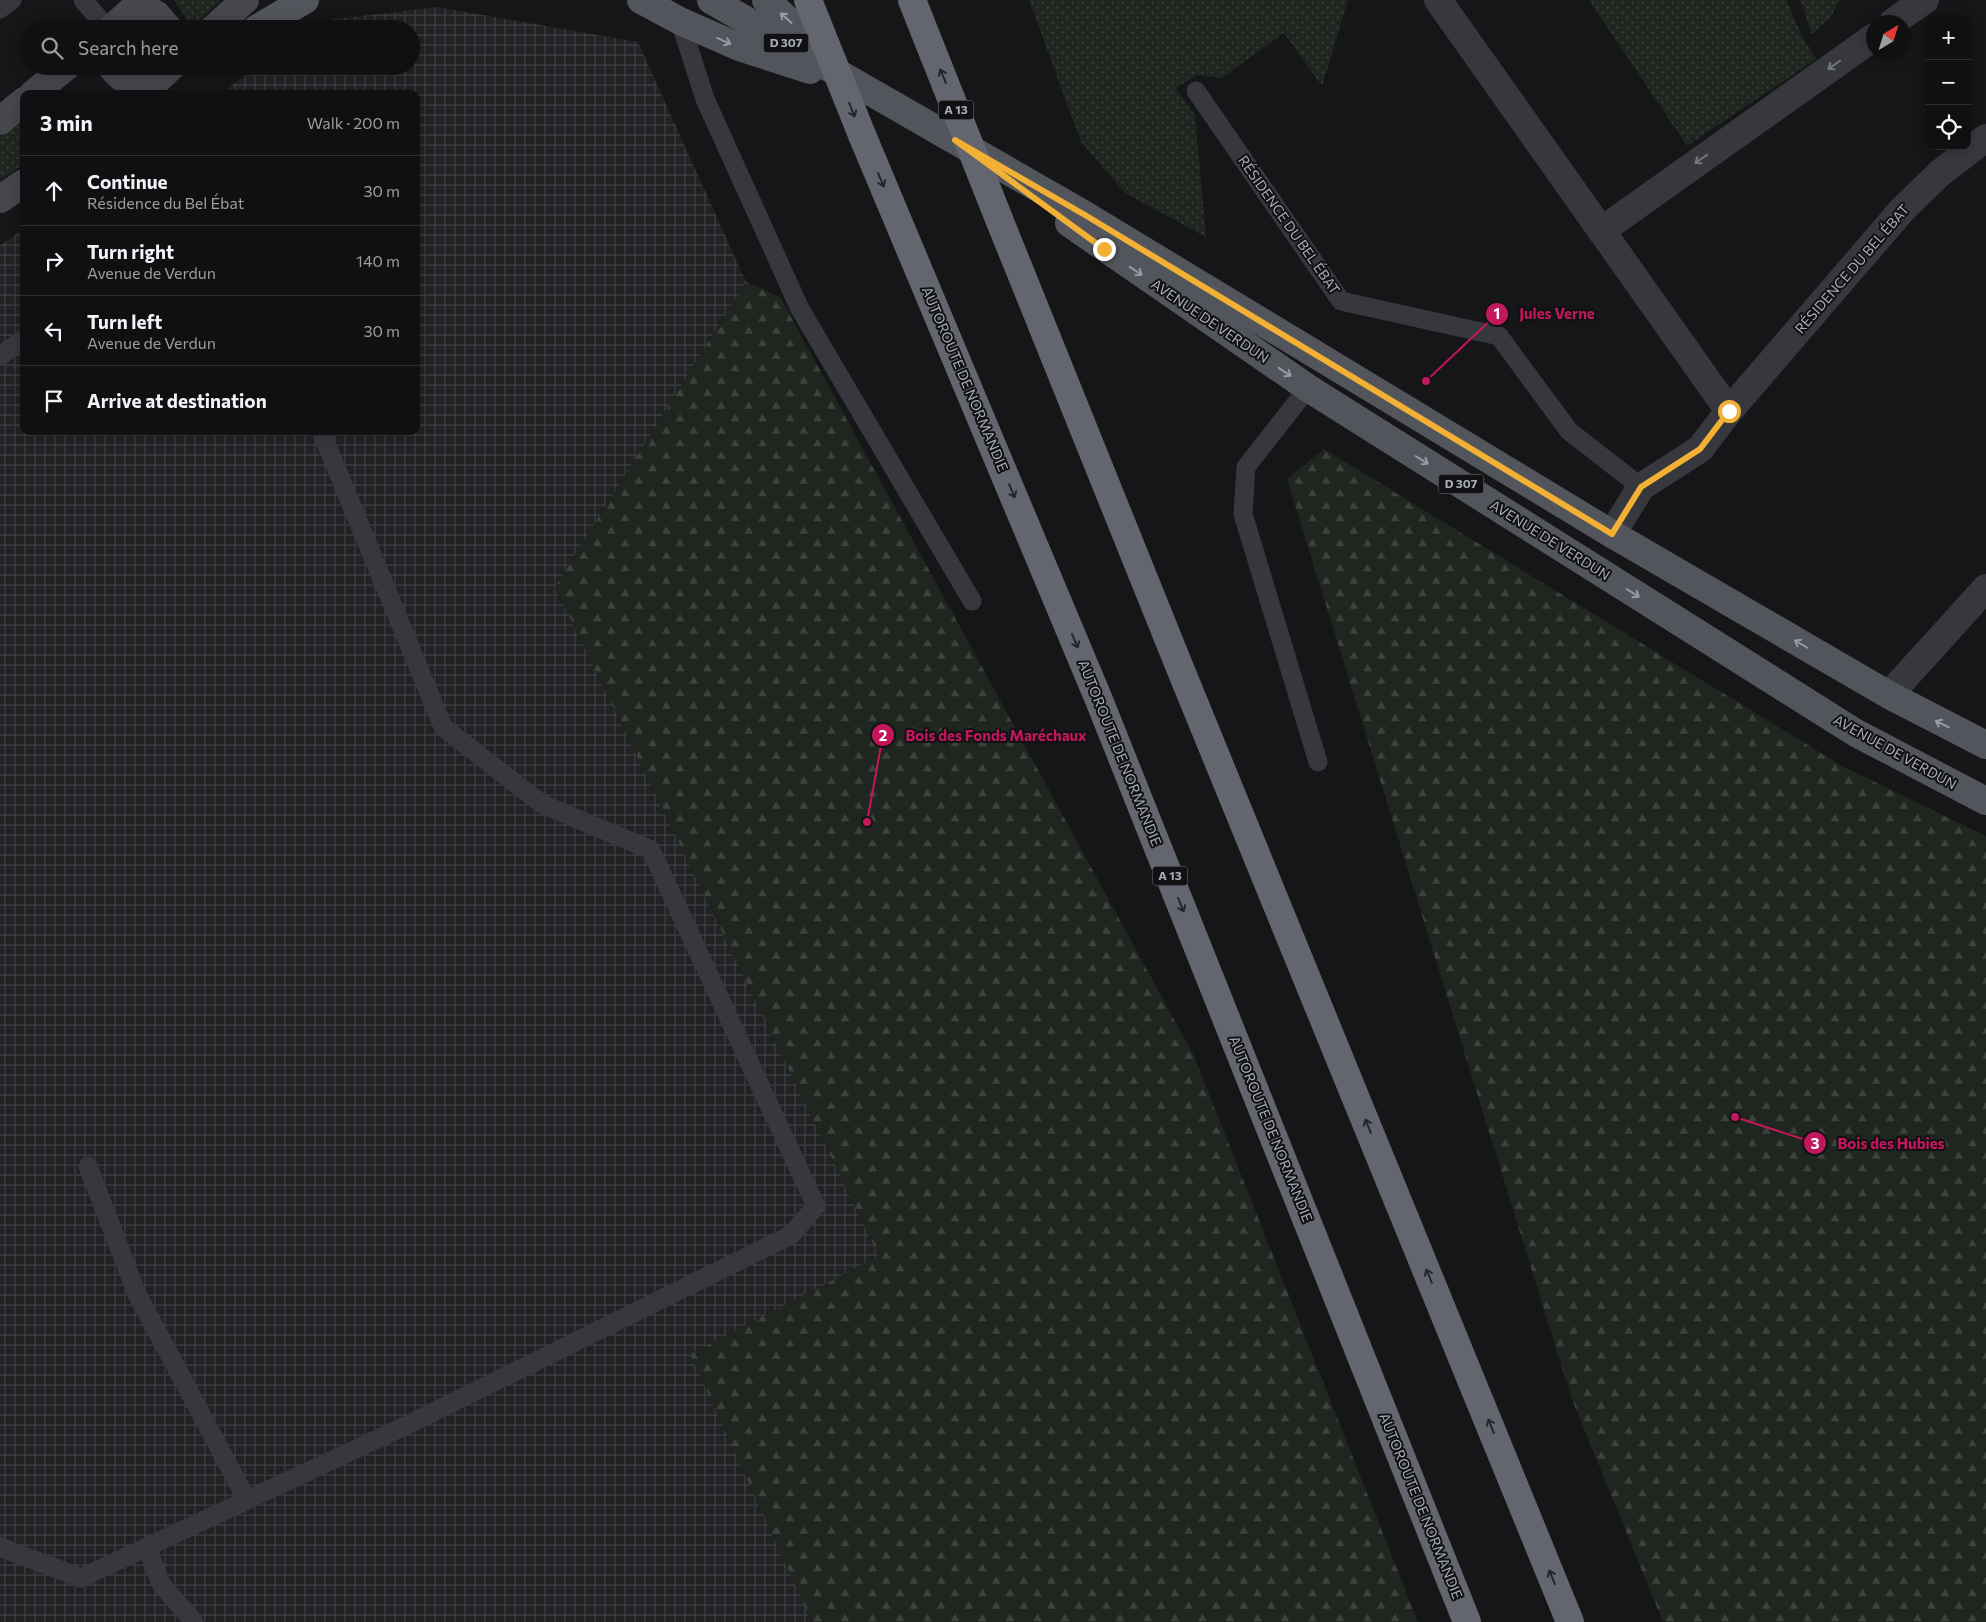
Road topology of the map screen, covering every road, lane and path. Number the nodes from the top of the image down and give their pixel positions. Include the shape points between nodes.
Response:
1 (12, 0) edge
2 (83, 0) edge
3 (244, 0) edge
4 (305, 0) edge
5 (641, 0) edge
6 (711, 0) edge
7 (766, 0) edge
8 (808, 0) edge
9 (912, 0) edge
10 (1438, 0) edge
11 (141, 2) edge
12 (0, 9) edge
13 (102, 20) edge
14 (120, 20) edge
15 (162, 20) edge
16 (223, 20) edge
17 (271, 20) edge
18 (680, 21) junction
19 (1866, 43) edge
20 (56, 75) edge
21 (118, 75) edge
22 (158, 84) edge
23 (862, 86) junction
24 (38, 90) edge
25 (1196, 91) dead end
26 (20, 104) edge
27 (0, 121) edge
28 (1986, 138) edge
29 (955, 140) junction
30 (20, 186) edge
31 (0, 198) edge
32 (1601, 231) junction
33 (20, 342) edge
34 (0, 356) edge
35 (1308, 388) junction
36 (1729, 411) junction
37 (323, 435) edge
38 (1641, 487) junction
39 (1612, 534) junction
40 (1986, 588) edge
41 (972, 601) dead end
42 (1888, 695) junction
43 (1986, 745) edge
44 (1318, 762) dead end
45 (1986, 801) edge
46 (88, 1166) dead end
47 (247, 1500) junction
48 (0, 1546) edge
49 (147, 1547) junction
50 (194, 1622) edge
51 (1467, 1622) edge
52 (1570, 1622) edge

1 - 12 lane
2 - 13 lane
3 - 16 main road
4 - 17 main road
5 - 18 main road
6 - 23 main road, AVENUE DE VERDUN / D 307
23 -> 7 main road
8 -> 51 highway, AUTOROUTE DE NORMANDIE / A 13, bridge via 1099,700
52 -> 9 highway, A 13, bridge via 1180,668
10 - 32 street
11 - 14 main road
11 - 15 main road
18 -> 23 main road via 739,48
18 - 41 lane via 705,99 800,309
19 -> 32 street
20 - 24 main road
21 - 22 main road via 129,83
23 - 29 main road, AVENUE DE VERDUN / D 307
25 - 38 lane, RÉSIDENCE DU BEL ÉBAT via 1341,301 1499,336 1569,431
26 - 27 main road
28 - 36 street, RÉSIDENCE DU BEL ÉBAT via 1940,173 1902,210
29 -> 35 main road, AVENUE DE VERDUN / D 307 via 1104,249
29 - 39 main road, AVENUE DE VERDUN / D 307
30 - 31 main road
32 - 36 street
33 - 34 lane
35 - 44 lane via 1246,467 1243,514
35 -> 45 main road, AVENUE DE VERDUN / D 307 via 1856,732
36 - 38 street, RÉSIDENCE DU BEL ÉBAT via 1700,449
37 - 47 lane via 443,727 542,804 651,850 816,1206 791,1235 405,1426
38 - 39 street, RÉSIDENCE DU BEL ÉBAT
42 -> 39 main road, AVENUE DE VERDUN / D 307
40 - 42 street
43 -> 42 main road, AVENUE DE VERDUN / D 307
46 - 47 lane via 137,1294
47 - 49 lane
48 - 49 lane via 81,1578
49 - 50 lane via 161,1584

